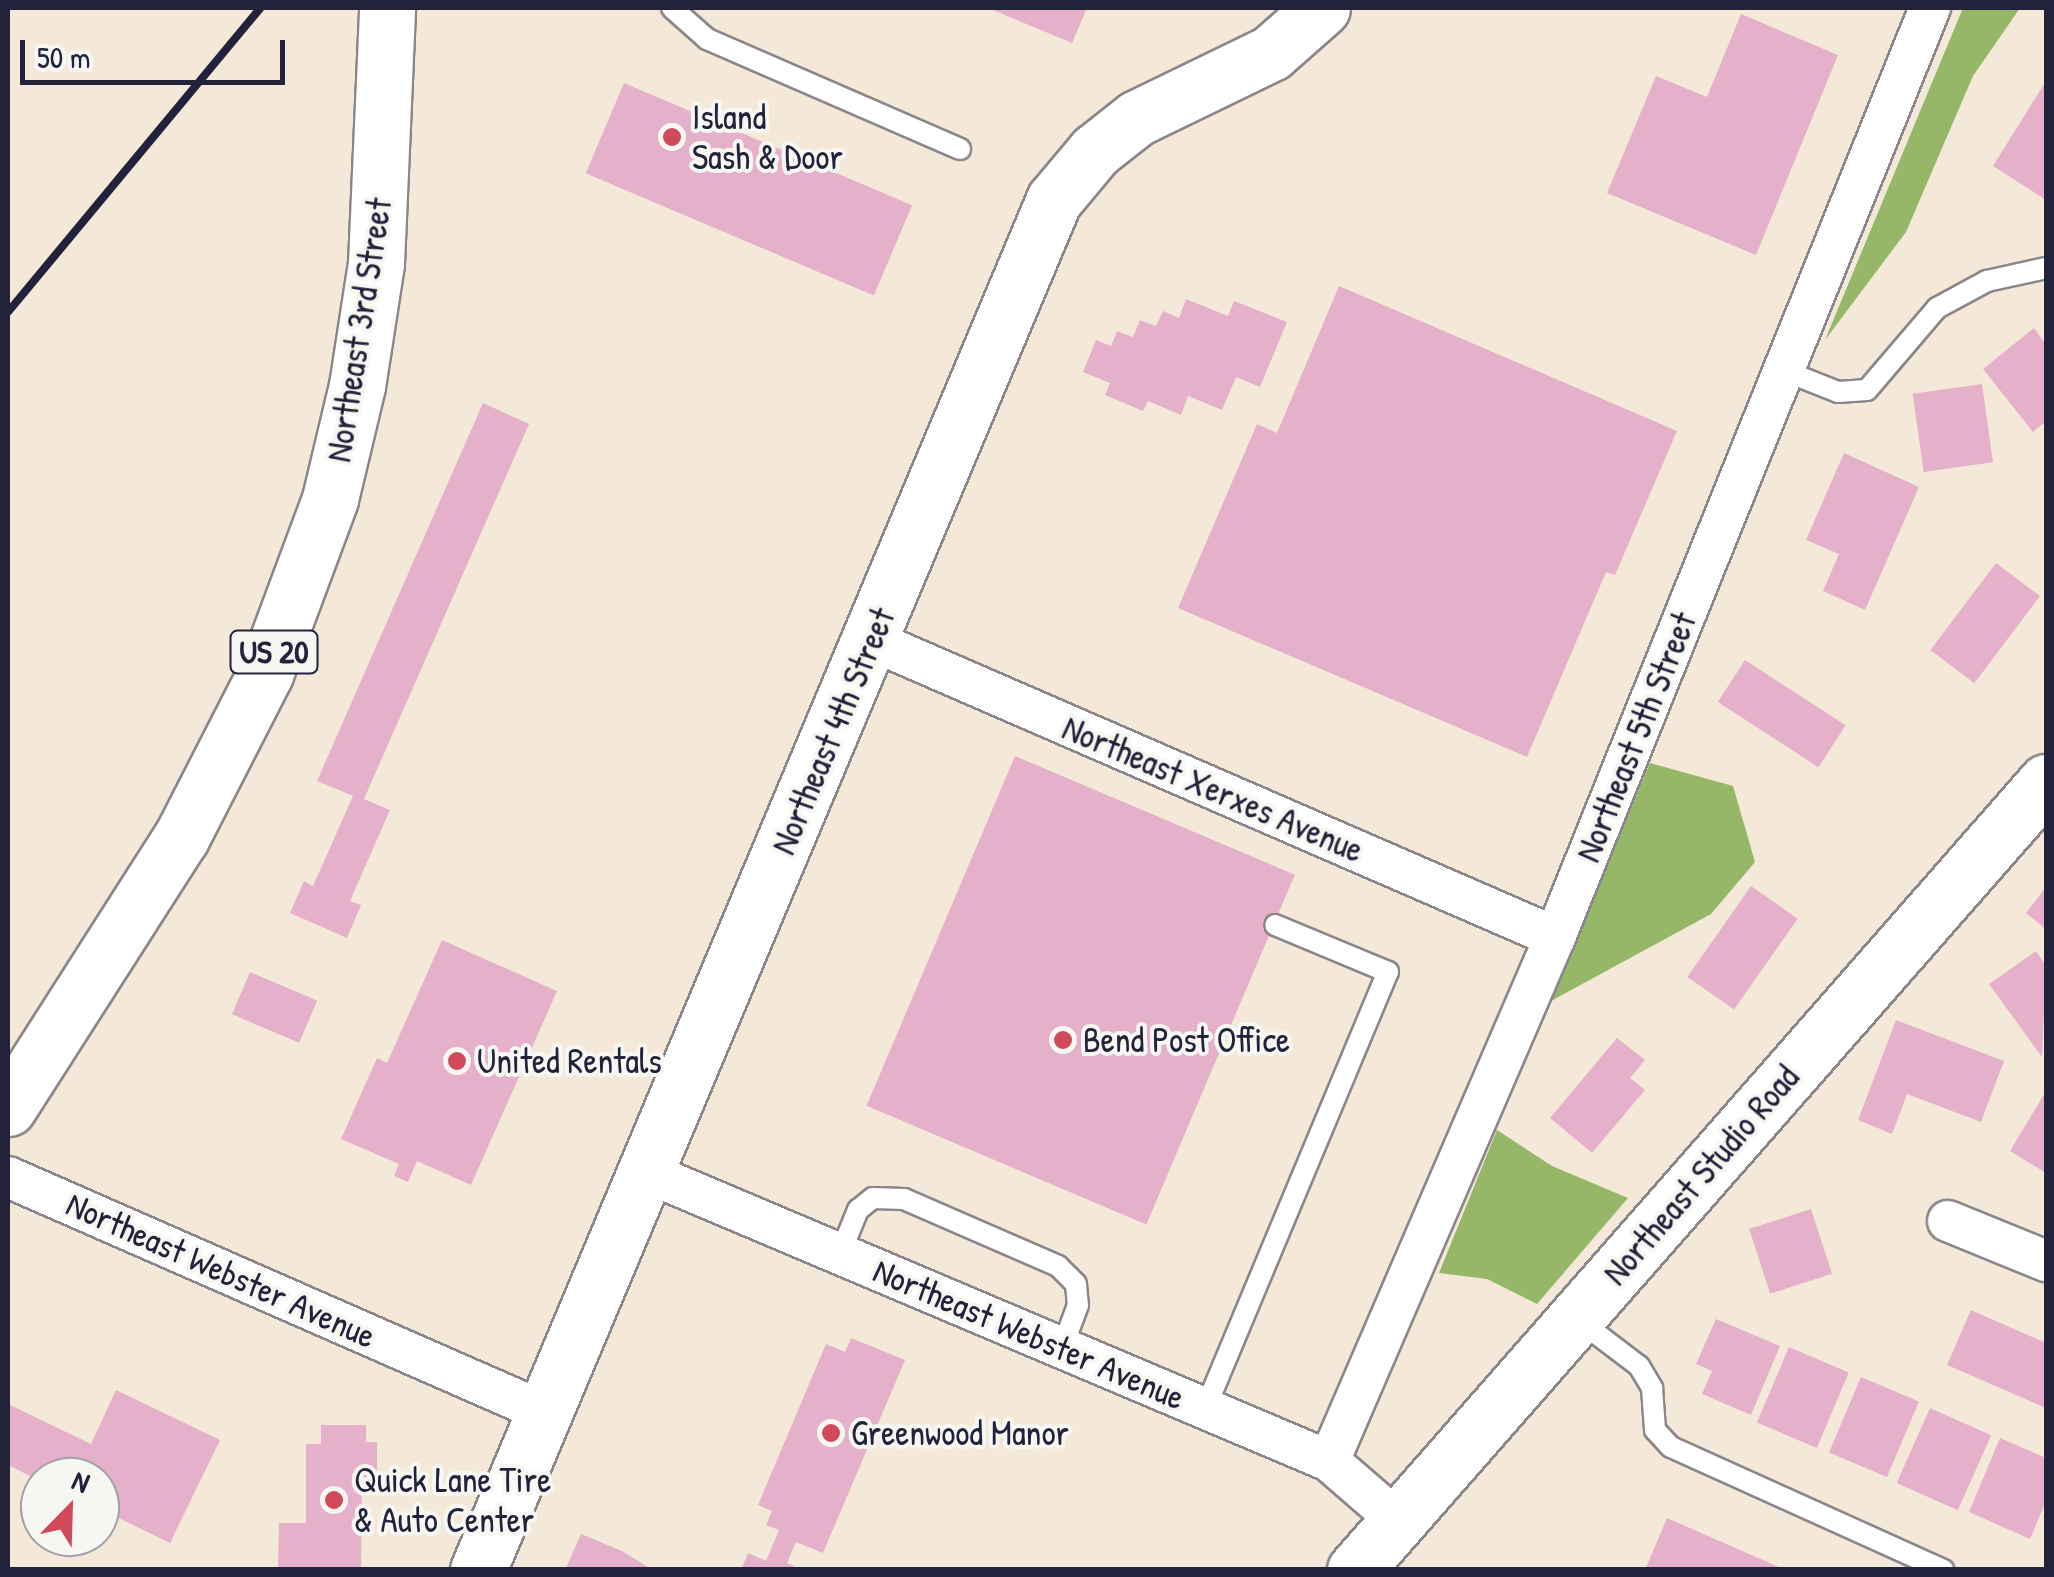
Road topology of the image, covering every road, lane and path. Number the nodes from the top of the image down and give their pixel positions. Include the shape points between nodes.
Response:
1 (388, 8) edge
2 (672, 8) edge
3 (1322, 8) edge
4 (1930, 8) edge
5 (960, 149) dead end
6 (2046, 268) edge
7 (1785, 371) junction
8 (871, 640) junction
9 (2046, 782) edge
10 (1274, 925) dead end
11 (1555, 937) junction
12 (8, 1108) edge
13 (646, 1172) junction
14 (8, 1177) edge
15 (1948, 1221) dead end
16 (840, 1254) junction
17 (2046, 1262) edge
18 (1576, 1318) junction
19 (1062, 1348) junction
20 (1205, 1409) junction
21 (544, 1412) junction
22 (1329, 1461) junction
23 (1397, 1520) junction
24 (478, 1570) edge
25 (1356, 1570) edge
26 (1943, 1570) edge

1 - 12 street, Northeast 3rd Street / US 20 via 386,137 358,386 330,498 265,674 181,838
2 - 5 lane via 708,38
3 - 8 street, Northeast 4th Street via 1271,53 1137,118 1095,151 1054,200
4 - 7 street, Northeast 5th Street
6 - 7 lane via 1987,281 1938,308 1867,390 1838,392
7 - 11 street, Northeast 5th Street
8 - 11 street, Northeast Xerxes Avenue
8 - 13 street, Northeast 4th Street
9 - 18 street, Northeast Studio Road
10 - 20 lane via 1388,972
11 - 22 street, Northeast 5th Street
13 - 16 street, Northeast Webster Avenue
13 - 21 street, Northeast 4th Street
14 - 21 street, Northeast Webster Avenue
15 - 17 street
16 - 19 street, Northeast Webster Avenue
16 - 19 lane via 858,1210 873,1198 904,1199 1058,1266 1076,1284 1078,1304
18 - 23 street, Northeast Studio Road
18 - 26 lane via 1639,1366 1652,1388 1656,1430 1670,1447
19 - 20 street, Northeast Webster Avenue
20 - 22 street, Northeast Webster Avenue
21 - 24 street, Northeast 4th Street
22 - 23 street, Northeast Webster Avenue
23 - 25 street, Northeast Studio Road

